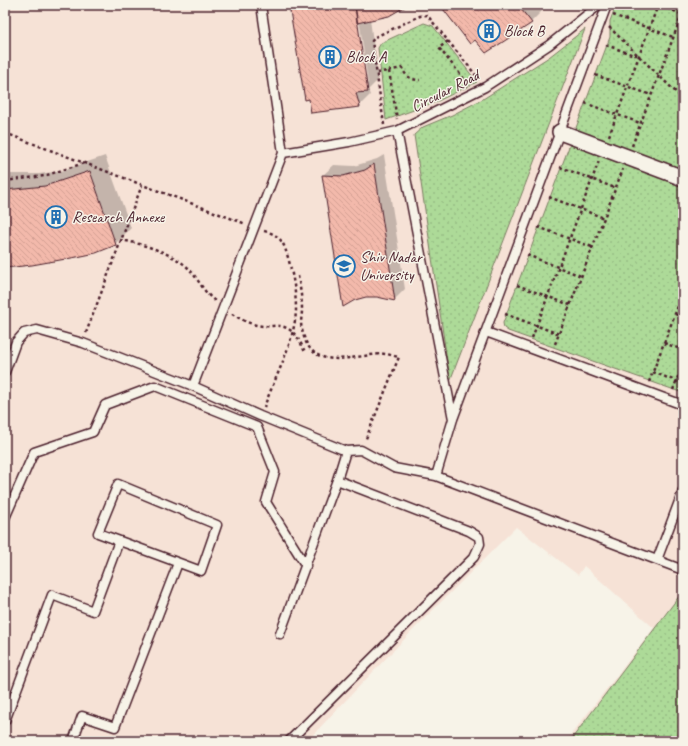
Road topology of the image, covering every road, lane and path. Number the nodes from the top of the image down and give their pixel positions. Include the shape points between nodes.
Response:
1 (261, 5) edge
2 (599, 5) edge
3 (605, 12) edge
4 (683, 13) edge
5 (650, 28) junction
6 (673, 37) junction
7 (448, 41) junction
8 (606, 45) dead end
9 (640, 55) junction
10 (389, 70) junction
11 (377, 73) junction
12 (659, 74) junction
13 (595, 75) dead end
14 (420, 80) dead end
15 (486, 87) junction
16 (628, 87) junction
17 (470, 88) dead end
18 (651, 95) junction
19 (683, 99) edge
20 (585, 103) dead end
21 (617, 115) junction
22 (397, 120) dead end
23 (640, 123) junction
24 (397, 131) junction
25 (560, 132) junction
26 (5, 133) edge
27 (385, 133) junction
28 (604, 148) junction
29 (283, 153) junction
30 (627, 157) junction
31 (84, 163) junction
32 (560, 167) dead end
33 (683, 178) edge
34 (592, 180) junction
35 (5, 181) edge
36 (142, 185) junction
37 (615, 188) junction
38 (549, 197) dead end
39 (581, 209) junction
40 (604, 218) junction
41 (254, 227) junction
42 (538, 228) dead end
43 (570, 239) junction
44 (120, 240) junction
45 (592, 247) junction
46 (527, 255) dead end
47 (559, 267) junction
48 (298, 276) dead end
49 (581, 276) junction
50 (516, 285) dead end
51 (683, 293) edge
52 (548, 296) junction
53 (225, 305) junction
54 (570, 305) junction
55 (506, 314) dead end
56 (675, 314) junction
57 (683, 317) edge
58 (537, 326) junction
59 (292, 331) junction
60 (486, 332) junction
61 (559, 334) junction
62 (83, 343) junction
63 (664, 343) junction
64 (555, 344) dead end
65 (529, 348) junction
66 (683, 350) edge
67 (305, 352) dead end
68 (8, 355) edge
69 (683, 363) edge
70 (5, 372) edge
71 (653, 372) junction
72 (676, 381) junction
73 (649, 383) dead end
74 (683, 384) edge
75 (193, 386) junction
76 (669, 400) junction
77 (683, 405) edge
78 (260, 416) junction
79 (453, 419) junction
80 (361, 450) junction
81 (346, 451) junction
82 (436, 476) junction
83 (338, 480) junction
84 (683, 491) edge
85 (5, 518) edge
86 (119, 541) junction
87 (657, 560) junction
88 (178, 563) junction
89 (306, 566) junction
90 (683, 570) edge
91 (280, 634) dead end
92 (5, 721) edge
93 (72, 741) edge
94 (289, 741) edge

1 - 29 lane
2 - 15 lane, Circular Road via 549,45
3 - 5 path
3 - 9 path
3 - 25 lane
4 - 5 path via 658,5
4 - 6 path
5 - 6 path
5 - 9 path
6 - 12 path
7 - 11 path via 427,16 420,16 373,38
7 - 15 path
7 - 17 path via 439,48
8 - 9 path via 634,56
9 - 12 path
9 - 16 path
10 - 11 path
10 - 14 path via 402,68 411,79
10 - 22 path
11 - 27 path
12 - 18 path
12 - 19 path
13 - 16 path
15 - 24 lane, Circular Road
16 - 18 path
16 - 21 path
18 - 23 path
20 - 21 path
21 - 23 path
21 - 28 path
23 - 30 path
24 - 27 lane, Circular Road
24 - 79 lane
25 - 28 street
25 - 60 lane
26 - 31 path
27 - 29 lane, Circular Road
28 - 30 street
28 - 34 path
29 - 41 lane
30 - 33 street
30 - 37 path
31 - 35 path via 44,176
31 - 36 path
32 - 34 path
34 - 37 path
34 - 39 path
36 - 41 path
36 - 44 path
37 - 40 path
38 - 39 path
39 - 40 path
39 - 43 path
40 - 45 path
41 - 53 lane
41 - 59 path via 274,233 283,241 295,293 296,311
42 - 43 path
43 - 45 path
43 - 47 path
44 - 53 path via 134,242 178,259 191,270 214,301
44 - 62 path
45 - 49 path
46 - 47 path
47 - 49 path
47 - 52 path
48 - 80 path via 301,291 301,328 311,352 326,358 382,354 399,357
49 - 54 path
50 - 52 path
51 - 56 path
52 - 54 path
52 - 58 path
53 - 59 path via 229,312 249,323 281,326
53 - 75 lane
54 - 61 path
55 - 58 path
56 - 57 path
56 - 63 path
58 - 61 path
58 - 65 path
59 - 67 path via 300,340
59 - 78 path
60 - 65 lane
60 - 79 lane
61 - 64 path
62 - 68 lane via 37,330 24,333
62 - 75 lane
63 - 66 path
63 - 71 path
65 - 76 lane
68 - 70 lane
69 - 72 path
71 - 72 path
71 - 73 path
72 - 74 path
72 - 76 path
75 - 78 lane
76 - 77 lane
78 - 81 lane
79 - 82 lane
80 - 81 lane
80 - 82 lane via 394,468
81 - 83 lane
82 - 87 lane
83 - 89 lane
83 - 94 lane via 469,531 479,537 480,544 474,557
84 - 87 lane
85 - 89 lane via 34,452 93,432 105,405 155,386 257,427 275,472 266,502
86 - 88 lane
86 - 88 lane via 98,533 118,484 217,525 201,571
86 - 92 lane via 93,611 52,596
87 - 90 lane
88 - 93 lane via 115,727 82,716
89 - 91 lane

